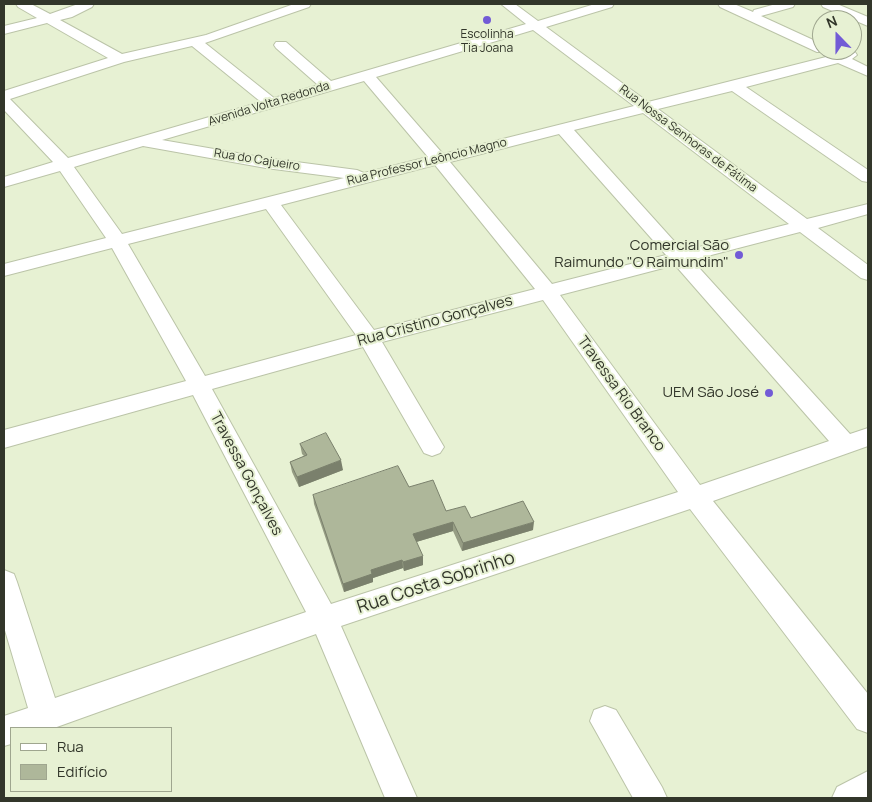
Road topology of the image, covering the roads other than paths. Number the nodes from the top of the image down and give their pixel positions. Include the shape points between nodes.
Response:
1 (22, 4) edge
2 (88, 4) edge
3 (305, 4) edge
4 (507, 4) edge
5 (608, 4) edge
6 (618, 4) edge
7 (724, 4) edge
8 (738, 4) edge
9 (789, 4) edge
10 (827, 4) edge
11 (759, 13) junction
12 (50, 19) junction
13 (868, 22) edge
14 (535, 26) junction
15 (4, 30) edge
16 (812, 37) edge
17 (195, 42) junction
18 (282, 45) dead end
19 (812, 45) edge
20 (120, 59) junction
21 (823, 60) edge
22 (851, 60) edge
23 (868, 72) edge
24 (367, 75) junction
25 (328, 86) junction
26 (734, 86) junction
27 (4, 96) edge
28 (4, 101) edge
29 (272, 103) junction
30 (646, 108) junction
31 (563, 128) junction
32 (143, 142) junction
33 (440, 160) junction
34 (65, 165) junction
35 (372, 176) junction
36 (868, 177) edge
37 (4, 182) edge
38 (270, 202) junction
39 (868, 209) edge
40 (805, 226) junction
41 (118, 241) junction
42 (680, 258) junction
43 (4, 270) edge
44 (868, 274) edge
45 (547, 291) junction
46 (369, 338) junction
47 (198, 385) junction
48 (4, 439) edge
49 (857, 441) edge
50 (432, 447) dead end
51 (695, 497) junction
52 (4, 582) edge
53 (324, 620) junction
54 (45, 715) junction
55 (868, 718) edge
56 (606, 721) dead end
57 (12, 727) edge
58 (868, 787) edge
59 (401, 798) edge
60 (651, 798) edge
61 (848, 798) edge

1 - 12 street
2 - 12 street
3 - 17 street
4 - 14 street, Rua Nossa Senhoras de Fátima
5 - 14 street, Avenida Volta Redonda
6 - 14 street, Avenida Volta Redonda
7 - 19 street
8 - 11 street
9 - 11 street
10 - 13 street
11 - 16 street
12 - 15 street
12 - 20 street
14 - 24 street, Avenida Volta Redonda
14 - 30 street, Rua Nossa Senhoras de Fátima
17 - 20 street
17 - 29 street
18 - 25 street
20 - 27 street
21 - 26 street, Rua Professor Leôncio Magno
22 - 23 street
24 - 25 street, Avenida Volta Redonda
24 - 33 street, Travessa Rio Branco
25 - 29 street, Avenida Volta Redonda
26 - 30 street, Rua Professor Leôncio Magno
26 - 36 street
28 - 34 street, Travessa Gonçalves
29 - 32 street, Avenida Volta Redonda
30 - 31 street, Rua Professor Leôncio Magno
30 - 40 street, Rua Nossa Senhoras de Fátima
31 - 33 street, Rua Professor Leôncio Magno
31 - 42 street
32 - 34 street, Avenida Volta Redonda
32 - 35 street, Rua do Cajueiro via 266,163
33 - 35 street, Rua Professor Leôncio Magno
33 - 45 street, Travessa Rio Branco
34 - 37 street, Avenida Volta Redonda
34 - 41 street, Travessa Gonçalves
35 - 38 street, Rua Professor Leôncio Magno
38 - 41 street, Rua Professor Leôncio Magno
38 - 46 street
39 - 40 street, Rua Cristino Gonçalves
40 - 42 street, Rua Cristino Gonçalves
40 - 44 street, Rua Nossa Senhoras de Fátima
41 - 43 street, Rua Professor Leôncio Magno
41 - 47 street, Travessa Gonçalves
42 - 45 street, Rua Cristino Gonçalves
42 - 49 street
45 - 46 street, Rua Cristino Gonçalves
45 - 51 street, Travessa Rio Branco
46 - 47 street, Rua Cristino Gonçalves
46 - 50 street
47 - 48 street, Rua Cristino Gonçalves
47 - 53 street, Travessa Gonçalves
49 - 51 street, Rua Costa Sobrinho
51 - 53 street, Rua Costa Sobrinho
51 - 55 street, Travessa Rio Branco
52 - 54 street
53 - 54 street, Rua Costa Sobrinho
53 - 59 street, Travessa Gonçalves
54 - 57 street, Rua Costa Sobrinho
56 - 60 street
58 - 61 street

